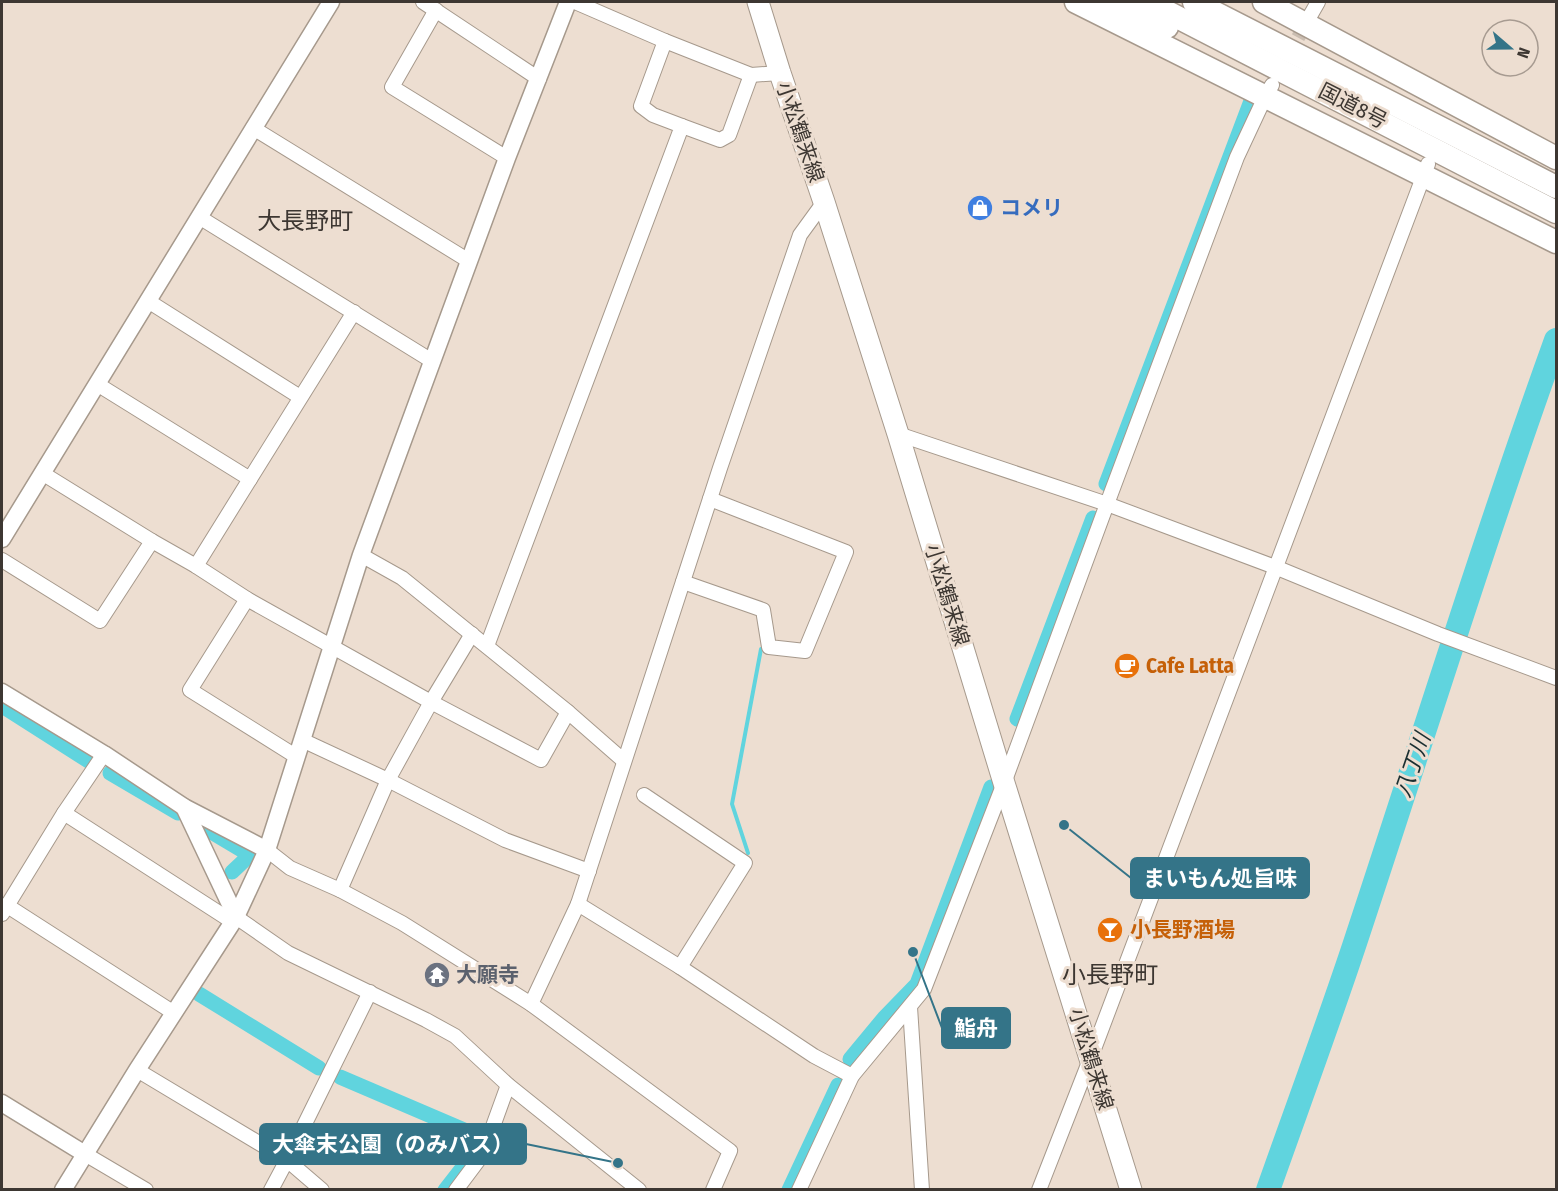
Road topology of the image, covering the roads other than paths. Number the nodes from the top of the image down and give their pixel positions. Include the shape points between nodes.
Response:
1 (331, 2) edge
2 (423, 2) edge
3 (568, 2) edge
4 (575, 2) edge
5 (759, 2) edge
6 (1149, 2) edge
7 (1194, 2) edge
8 (1224, 2) edge
9 (1264, 2) edge
10 (1318, 2) edge
11 (1093, 4) edge
12 (436, 10) junction
13 (1306, 24) junction
14 (665, 41) junction
15 (780, 73) junction
16 (751, 75) junction
17 (539, 78) junction
18 (1268, 91) junction
19 (1359, 98) junction
20 (682, 126) junction
21 (253, 128) junction
22 (1555, 157) edge
23 (507, 158) junction
24 (1426, 170) junction
25 (1553, 198) edge
26 (824, 202) junction
27 (199, 217) junction
28 (1557, 242) edge
29 (469, 261) junction
30 (148, 301) junction
31 (354, 312) junction
32 (432, 361) junction
33 (97, 384) junction
34 (300, 397) junction
35 (898, 434) junction
36 (42, 473) junction
37 (250, 479) junction
38 (710, 499) junction
39 (1107, 504) junction
40 (2, 539) edge
41 (152, 541) junction
42 (361, 555) junction
43 (2, 560) edge
44 (196, 566) junction
45 (1275, 567) junction
46 (683, 582) junction
47 (247, 599) junction
48 (472, 634) junction
49 (331, 645) junction
50 (487, 646) junction
51 (1557, 678) edge
52 (2, 692) edge
53 (431, 702) junction
54 (568, 712) junction
55 (302, 740) junction
56 (104, 754) junction
57 (297, 757) junction
58 (624, 761) junction
59 (387, 780) junction
60 (1004, 783) junction
61 (644, 795) dead end
62 (184, 807) junction
63 (64, 813) junction
64 (267, 850) junction
65 (589, 871) junction
66 (340, 890) junction
67 (578, 904) junction
68 (4, 909) edge
69 (235, 920) junction
70 (680, 967) junction
71 (370, 992) junction
72 (531, 1004) junction
73 (910, 1007) junction
74 (174, 1013) junction
75 (1091, 1058) junction
76 (137, 1070) junction
77 (852, 1076) junction
78 (508, 1085) junction
79 (2, 1103) edge
80 (85, 1154) junction
81 (287, 1160) junction
82 (63, 1190) edge
83 (146, 1190) edge
84 (271, 1190) edge
85 (322, 1190) edge
86 (456, 1190) edge
87 (639, 1190) edge
88 (713, 1190) edge
89 (799, 1190) edge
90 (922, 1190) edge
91 (1039, 1190) edge
92 (1131, 1190) edge

1 - 21 street
2 - 12 street
3 - 17 street
4 - 14 street
5 - 15 main road, 小松鶴来線
6 - 19 highway, 国道8号
7 - 19 highway, 国道8号
8 - 19 highway via 1324,57
9 - 13 highway
10 - 13 street
11 - 18 highway
11 - 19 highway via 1287,84
12 - 17 street
12 - 23 street via 392,87
13 - 22 highway via 1450,107
14 - 16 street
14 - 20 street via 641,106 653,116
15 - 16 street
15 - 26 main road, 小松鶴来線
16 - 20 street via 729,135 720,140
17 - 23 street
18 - 24 highway
18 - 39 street via 1237,157
19 - 25 highway, 国道8号
20 - 50 street
21 - 27 street
21 - 29 street
23 - 29 street
24 - 28 highway
24 - 45 street
26 - 35 main road, 小松鶴来線
26 - 38 street via 800,235
27 - 30 street
27 - 31 street
29 - 32 street
30 - 33 street
30 - 34 street
31 - 32 street
31 - 34 street
32 - 42 street
33 - 36 street
33 - 37 street
34 - 37 street
35 - 39 street
35 - 60 main road, 小松鶴来線
36 - 40 street
36 - 41 street
37 - 44 street
38 - 46 street
38 - 46 street via 846,552 805,651 769,647 764,610
39 - 45 street
39 - 60 street
41 - 43 street via 100,621
41 - 44 street
42 - 48 street via 402,578
42 - 49 street
44 - 47 street
45 - 51 street
45 - 75 street
46 - 58 street
47 - 49 street
47 - 57 street via 190,690
48 - 50 street
48 - 53 street
49 - 53 street
49 - 55 street
50 - 54 street
52 - 56 street
53 - 54 street via 541,760
53 - 59 street
54 - 58 street
55 - 57 street
55 - 59 street
56 - 62 street
56 - 63 street
57 - 64 street
58 - 65 street
59 - 65 street via 505,840
59 - 66 street
60 - 73 street via 924,989
60 - 75 main road, 小松鶴来線
61 - 70 street via 745,863
62 - 64 street
62 - 69 street
63 - 68 street
63 - 69 street
64 - 66 street via 290,868
64 - 69 street
65 - 67 street
66 - 72 street via 402,923
67 - 70 street
67 - 72 street
68 - 74 street
69 - 71 street via 288,953
69 - 74 street
70 - 77 street via 814,1056
71 - 78 street via 455,1036
71 - 81 street
72 - 88 street via 730,1151
73 - 77 street
73 - 90 street
74 - 76 street
75 - 91 street
75 - 92 main road, 小松鶴来線
76 - 80 street
76 - 81 street
77 - 89 street
78 - 86 street via 483,1154
78 - 87 street
79 - 80 street
80 - 82 street
80 - 83 street
81 - 84 street
81 - 85 street

